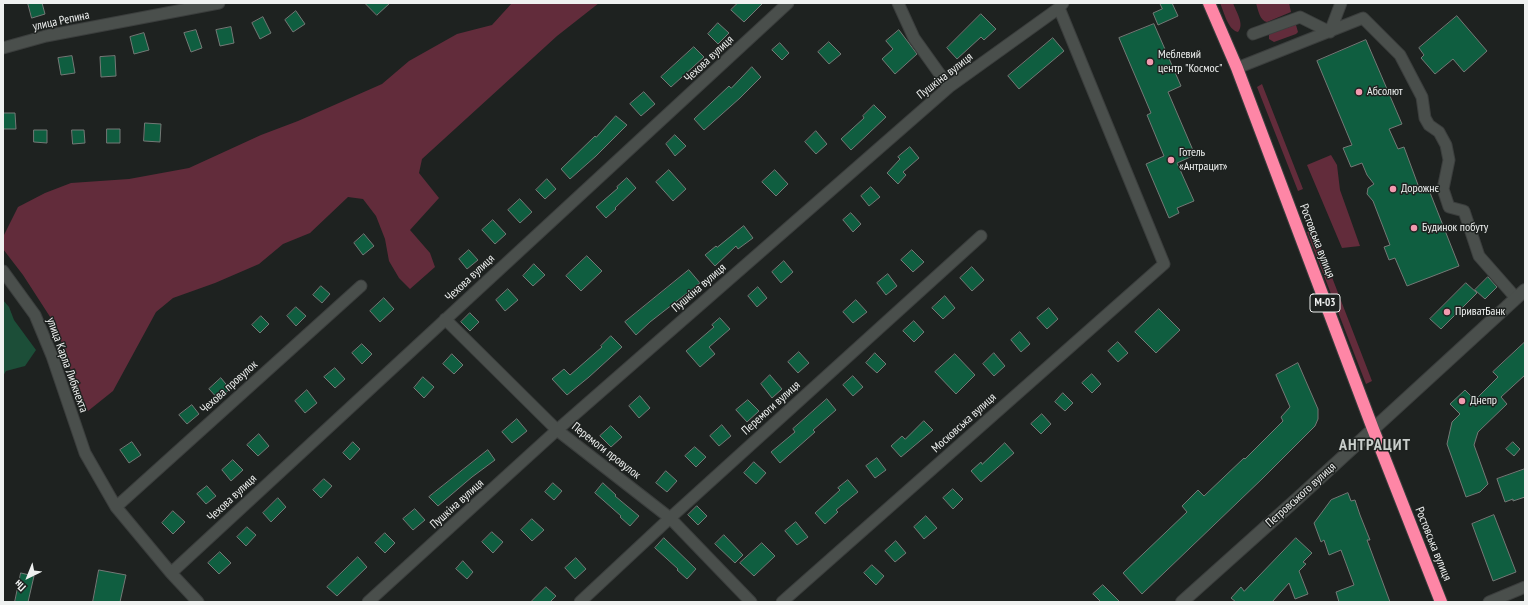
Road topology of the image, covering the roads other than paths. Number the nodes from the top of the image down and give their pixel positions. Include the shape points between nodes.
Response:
1 (219, 3) edge
2 (788, 3) edge
3 (898, 3) edge
4 (1209, 3) edge
5 (1341, 3) edge
6 (1061, 5) edge
7 (1330, 32) junction
8 (1253, 34) dead end
9 (3, 48) edge
10 (1236, 68) junction
11 (949, 87) junction
12 (981, 236) dead end
13 (3, 271) edge
14 (361, 286) dead end
15 (1521, 294) edge
16 (445, 319) junction
17 (1373, 429) junction
18 (557, 430) junction
19 (116, 507) junction
20 (670, 518) junction
21 (170, 573) junction
22 (1525, 587) edge
23 (198, 602) edge
24 (368, 602) edge
25 (580, 602) edge
26 (751, 602) edge
27 (783, 602) edge
28 (1182, 602) edge
29 (1441, 602) edge
30 (1489, 602) edge

1 - 9 street, улица Репина via 46,36
2 - 16 street, Чехова вулиця
3 - 11 street via 914,38
4 - 10 highway, Ростовська вулиця / М-03
5 - 7 street
6 - 11 street, Пушкіна вулиця
6 - 27 street, Московська вулиця via 1164,264
7 - 8 street via 1300,17
7 - 10 street
7 - 15 street via 1363,18 1400,54 1422,97 1424,118 1439,132 1446,145 1449,160 1443,189 1450,207 1464,211 1479,256
10 - 17 highway, Ростовська вулиця / М-03
11 - 18 street, Пушкіна вулиця
12 - 20 street, Перемоги вулиця
13 - 19 street, улица Карла Либкнехта via 35,316 52,356 84,453
14 - 19 street, Чехова провулок
15 - 17 main road, Петровського вулиця
16 - 18 street, Перемоги провулок
16 - 21 street, Чехова вулиця
17 - 28 main road, Петровського вулиця
17 - 29 highway, Ростовська вулиця / М-03
18 - 20 street, Перемоги провулок
18 - 24 street, Пушкіна вулиця
19 - 21 street, улица Карла Либкнехта
20 - 25 street, Перемоги вулиця
20 - 26 street, Перемоги провулок
21 - 23 street, улица Карла Либкнехта
22 - 30 street

